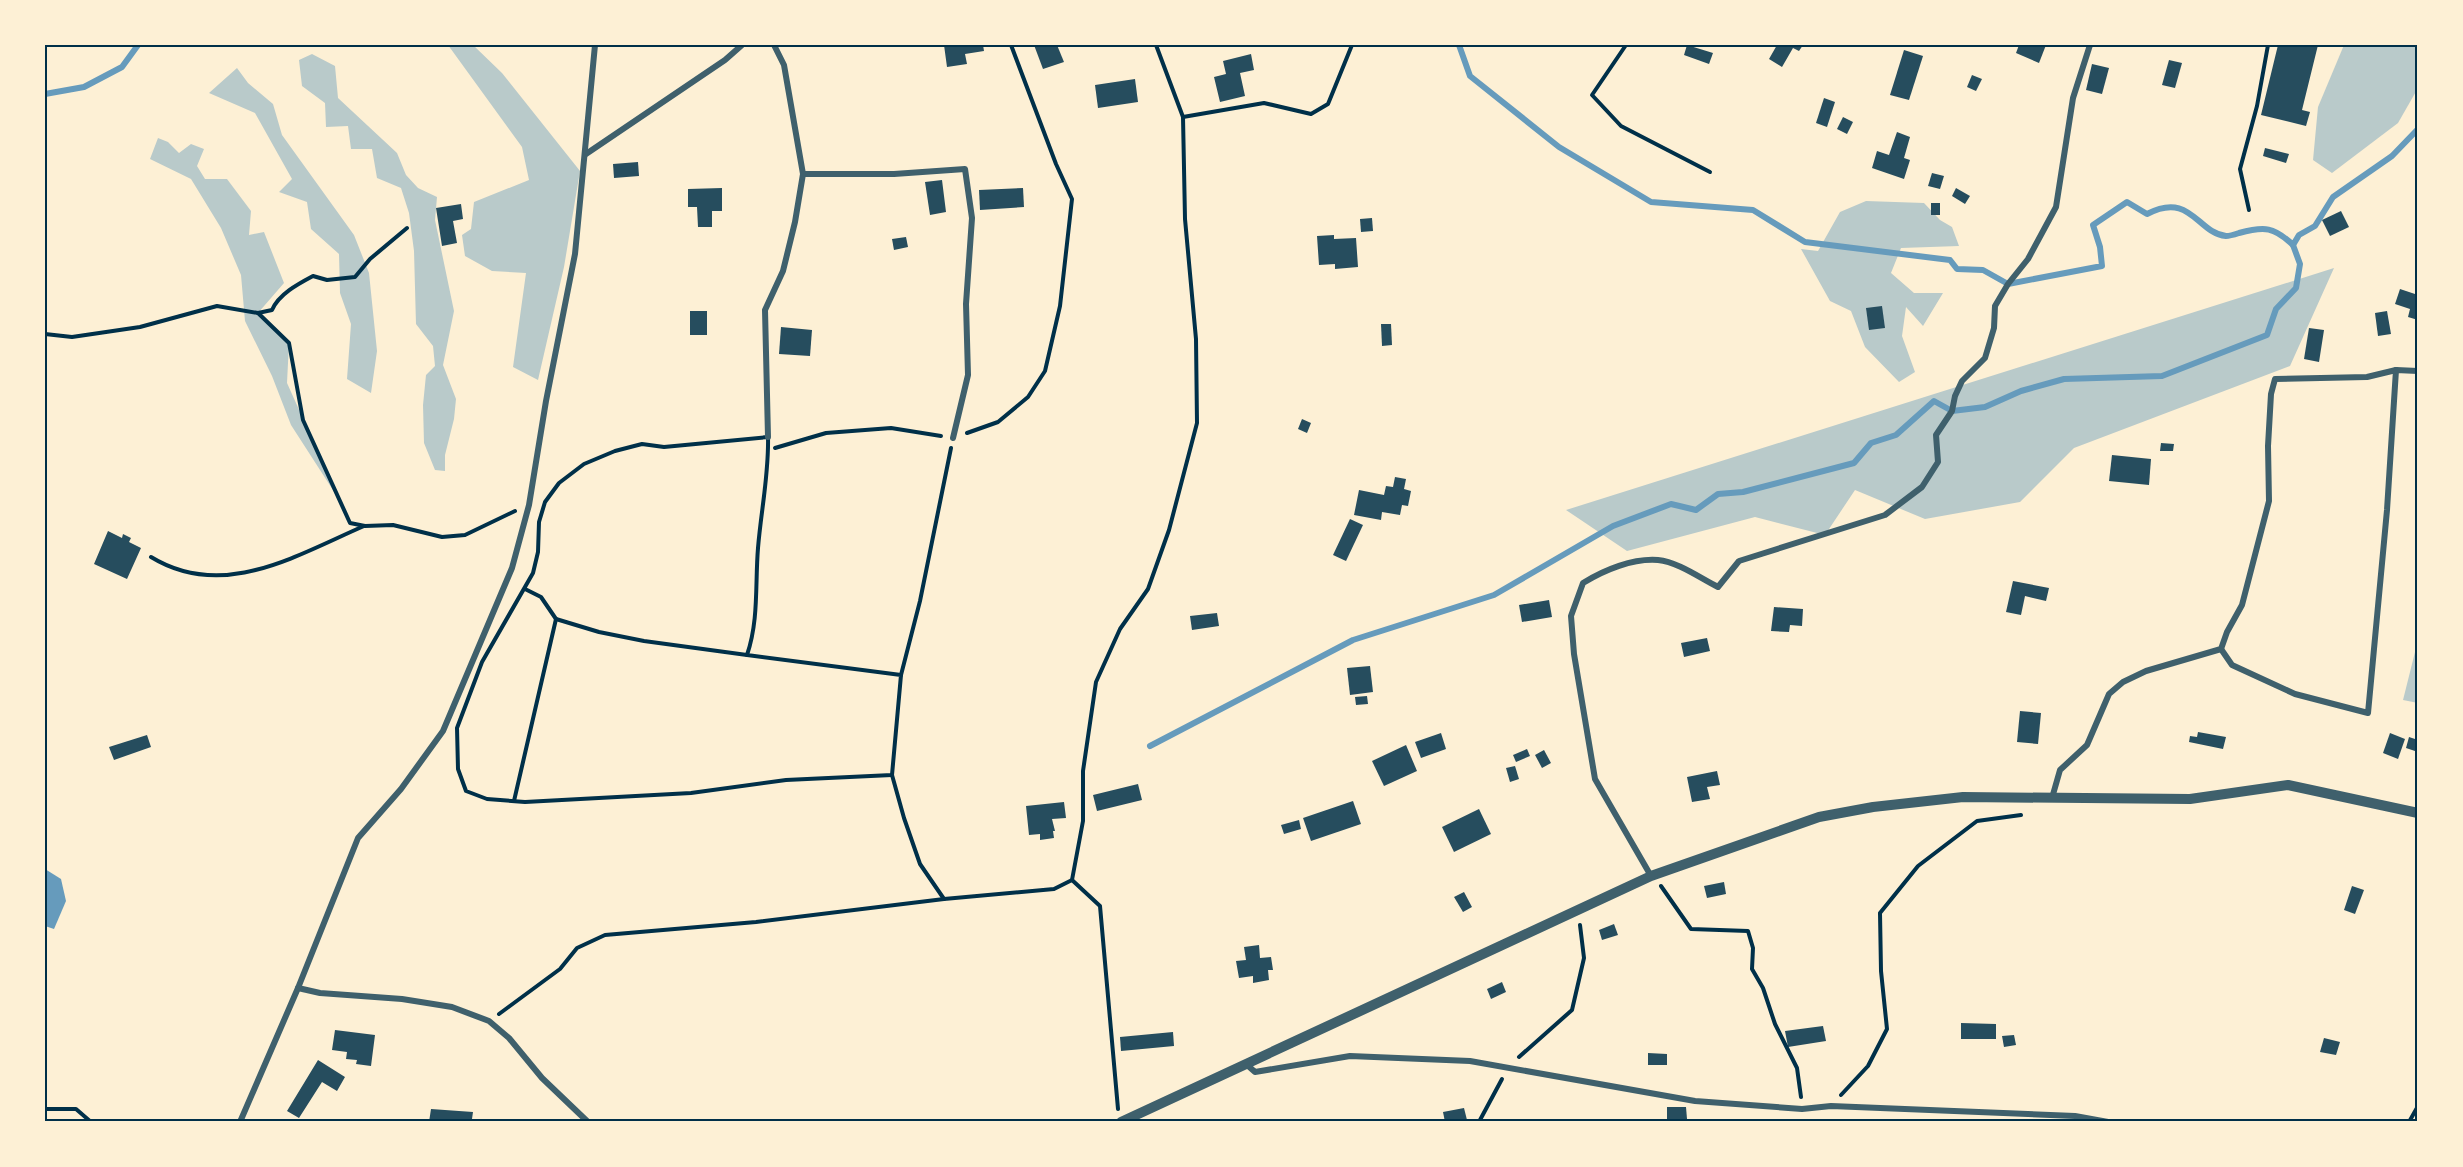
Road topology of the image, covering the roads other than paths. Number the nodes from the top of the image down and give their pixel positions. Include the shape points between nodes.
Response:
1 (595, 45) edge
2 (742, 45) edge
3 (774, 45) edge
4 (2090, 45) edge
5 (586, 154) junction
6 (803, 174) junction
7 (2396, 370) junction
8 (2418, 371) edge
9 (768, 437) road end
10 (953, 438) road end
11 (2221, 649) junction
12 (2052, 798) junction
13 (2418, 813) edge
14 (1651, 876) junction
15 (298, 988) junction
16 (1246, 1064) junction
17 (240, 1122) edge
18 (588, 1122) edge
19 (1121, 1122) edge
20 (2108, 1122) edge

1 - 5 street
2 - 5 street
3 - 6 street via 784,65
4 - 14 street via 2073,98 2056,207 2028,259 1995,306 1994,328 1985,358 1962,381 1952,411 1936,435 1938,462 1922,487 1885,515 1739,561 1718,587 1659,560 1602,571 1583,583 1571,616 1595,779
5 - 15 street via 575,254 529,505 512,568 443,731 401,789 358,838
6 - 9 street via 785,261 765,310
6 - 10 street via 965,169 972,218 966,304 968,375
7 - 8 street
7 - 11 street via 2367,377 2275,379 2268,446 2269,501 2242,605
7 - 11 street via 2368,713 2295,694 2232,665
11 - 12 street via 2145,671 2109,694 2087,745 2060,770
12 - 13 street via 2190,799 2288,785
12 - 14 street via 1962,797 1819,817
14 - 16 street
15 - 17 street
15 - 18 street via 452,1007 489,1022
16 - 19 street
16 - 20 street via 1254,1072 1350,1056 1470,1061 1695,1101 1802,1109 1831,1106 2076,1116

